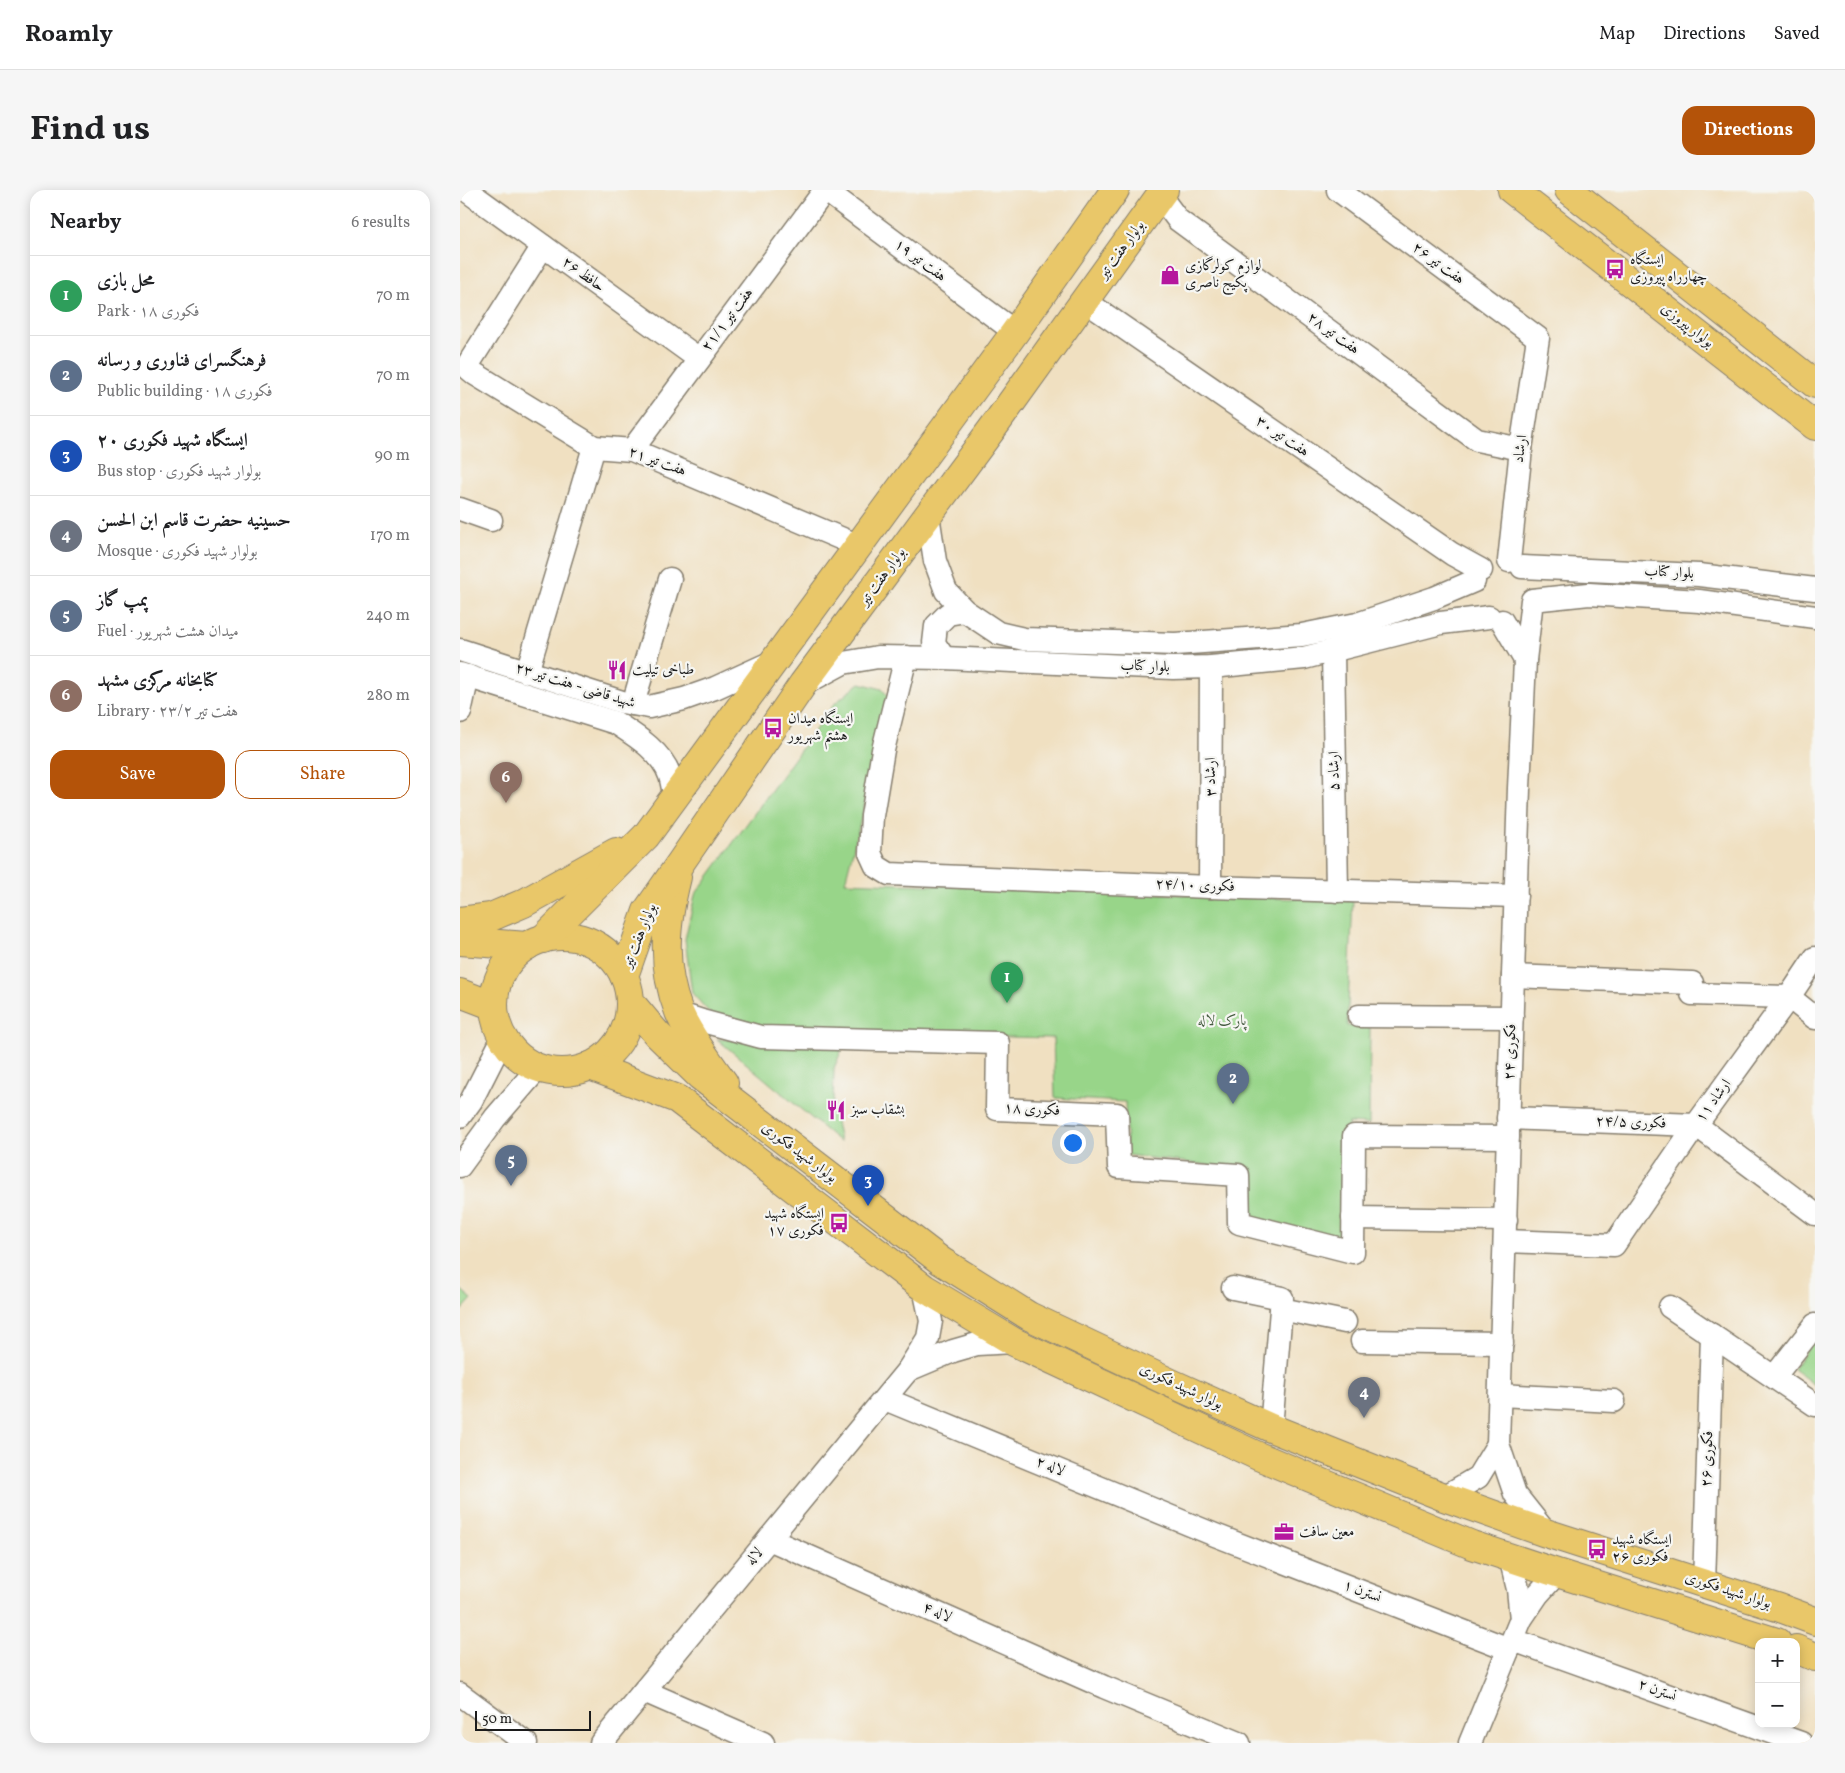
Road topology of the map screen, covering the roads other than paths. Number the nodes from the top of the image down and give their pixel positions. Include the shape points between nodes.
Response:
1 (466, 190) edge
2 (825, 190) edge
3 (1115, 190) edge
4 (1338, 190) edge
5 (1512, 190) edge
6 (1569, 190) edge
7 (1162, 193) edge
8 (543, 246) junction
9 (1085, 301) junction
10 (1015, 332) junction
11 (1538, 338) joint
12 (699, 360) junction
13 (1813, 382) edge
14 (1815, 426) edge
15 (594, 447) junction
16 (1521, 449) junction
17 (632, 450) junction
18 (460, 509) edge
19 (928, 515) junction
20 (491, 520) dead end
21 (859, 546) junction
22 (1516, 564) junction
23 (1477, 576) junction
24 (670, 579) dead end
25 (1815, 590) edge
26 (1532, 600) junction
27 (965, 611) junction
28 (1815, 616) edge
29 (1495, 619) junction
30 (460, 650) edge
31 (1333, 651) junction
32 (906, 657) junction
33 (944, 658) junction
34 (1525, 660) junction
35 (774, 661) junction
36 (1211, 667) junction
37 (527, 672) junction
38 (464, 675) edge
39 (803, 684) junction
40 (641, 706) junction
41 (460, 712) edge
42 (638, 737) junction
43 (674, 795) junction
44 (646, 836) junction
45 (681, 862) junction
46 (1210, 887) junction
47 (1337, 891) junction
48 (1516, 896) junction
49 (460, 921) edge
50 (460, 941) edge
51 (535, 943) junction
52 (1815, 958) edge
53 (1513, 976) junction
54 (627, 989) junction
55 (460, 993) edge
56 (1789, 997) junction
57 (494, 1006) junction
58 (680, 1014) junction
59 (1359, 1016) dead end
60 (1512, 1016) junction
61 (1815, 1018) edge
62 (503, 1038) junction
63 (590, 1066) junction
64 (538, 1068) junction
65 (700, 1076) junction
66 (677, 1100) junction
67 (746, 1112) junction
68 (460, 1116) edge
69 (1696, 1125) junction
70 (1508, 1127) junction
71 (460, 1166) edge
72 (1815, 1214) edge
73 (1353, 1218) junction
74 (1505, 1230) junction
75 (924, 1288) junction
76 (1233, 1288) dead end
77 (1282, 1304) junction
78 (1670, 1307) dead end
79 (1345, 1322) dead end
80 (1815, 1325) edge
81 (1712, 1335) junction
82 (1362, 1341) dead end
83 (1014, 1342) junction
84 (1502, 1343) junction
85 (908, 1370) junction
86 (1774, 1377) junction
87 (1500, 1395) junction
88 (885, 1399) junction
89 (1614, 1400) dead end
90 (1815, 1405) edge
91 (1271, 1428) junction
92 (1498, 1444) junction
93 (1444, 1497) junction
94 (1546, 1533) junction
95 (1216, 1535) joint
96 (770, 1539) junction
97 (1510, 1557) junction
98 (1557, 1573) junction
99 (1704, 1584) junction
100 (1521, 1619) junction
101 (1815, 1621) edge
102 (1764, 1638) edge
103 (1511, 1644) junction
104 (1800, 1650) edge
105 (1815, 1657) edge
106 (644, 1691) junction
107 (460, 1694) edge
108 (1477, 1741) edge
109 (526, 1743) edge
110 (601, 1743) edge
111 (763, 1743) edge
112 (1239, 1743) edge
113 (1801, 1743) edge

1 - 8 street, حافظ ۲۶
2 - 10 street, هفت تیر ۱۹
2 - 12 street, هفت تیر ۲۱/۱
3 - 10 main road
4 - 11 street, هفت تیر ۲۶
5 - 14 main road, بولوار پیروزی
6 - 13 main road
7 - 9 main road, بولوار هفت تیر
7 - 16 street, هفت تیر ۲۸ via 1178,220 1477,440
8 - 12 street, حافظ ۲۶
8 - 15 street, هفت تیر ۲۱ via 469,363 469,369
9 - 19 main road, بولوار هفت تیر
9 - 23 street, هفت تیر ۳۰ via 1444,548
10 - 21 main road
11 - 16 street, ارشاد
12 - 17 street, هفت تیر ۲۱/۱
15 - 17 street, هفت تیر ۲۱
15 - 37 street
16 - 22 street, ارشاد
17 - 21 street, هفت تیر ۲۱
18 - 20 street
19 - 27 street, بلوار کتاب via 935,561 946,591
19 - 39 main road, بولوار هفت تیر
21 - 35 main road
22 - 23 street via 1498,560 1488,564
22 - 25 street, بلوار کتاب via 1699,574
22 - 26 street via 1530,577
23 - 27 street, بلوار کتاب via 1434,598 1357,624 1302,635 1175,644 1024,639 998,633
23 - 29 street via 1473,595 1478,608
24 - 40 street
26 - 28 street, بلوار کتاب via 1589,594 1699,601
26 - 29 street via 1517,617
26 - 34 street, فکوری ۲۴
27 - 33 street via 948,614 936,626 934,644
29 - 31 street, بلوار کتاب via 1441,623
29 - 34 street
30 - 37 street, شهید قاضی - هفت تیر ۲۳
31 - 36 street, بلوار کتاب via 1304,658
31 - 47 street, ارشاد ۵
32 - 33 street, بلوار کتاب
32 - 39 street, بلوار کتاب via 878,657 843,663
32 - 46 street, فکوری ۲۴/۱۰ via 883,750 872,816 870,853 876,866 889,874
33 - 36 street, بلوار کتاب
34 - 48 street, فکوری ۲۴
35 - 40 street, شهید قاضی - هفت تیر ۲۳ via 684,699
35 - 43 main road
36 - 46 street, ارشاد ۳
37 - 40 street, شهید قاضی - هفت تیر ۲۳
38 - 41 street
38 - 42 street, شهید قاضی - هفت تیر ۲۳ via 616,723
39 - 45 main road, بولوار هفت تیر
40 - 42 street via 652,717 647,732
42 - 43 street, شهید قاضی - هفت تیر ۲۳ via 670,774
43 - 44 main road
44 - 49 main road via 524,903 491,916
44 - 51 main road
45 - 54 main road, بولوار هفت تیر via 647,911
45 - 58 main road via 669,911 666,948 670,982
46 - 47 street, فکوری ۲۴/۱۰
47 - 48 street, فکوری ۲۴/۱۰
48 - 53 street, فکوری ۲۴
50 - 51 main road
51 - 54 main road via 560,936 580,939 598,947 614,960
51 - 57 main road via 513,957 502,972
52 - 56 street, ارشاد ۱۱
53 - 56 street
53 - 60 street, فکوری ۲۴
54 - 63 main road via 628,1022 620,1040 607,1055
54 - 65 main road, بولوار شهید فکوری via 657,1034
55 - 57 main road
56 - 61 street
56 - 69 street, ارشاد ۱۱
57 - 62 main road via 496,1023
58 - 67 main road via 706,1059
58 - 73 street, فکوری ١٨ via 761,1036 998,1043 997,1109 1117,1114 1120,1167 1238,1175 1239,1223 1353,1252
59 - 60 street
60 - 70 street, فکوری ۲۴
62 - 64 main road via 519,1056
62 - 68 street
63 - 64 main road via 555,1072
63 - 66 main road, بولوار شهید فکوری
64 - 71 street via 495,1118
65 - 66 main road via 689,1074 679,1078 674,1089
65 - 67 main road, بولوار شهید فکوری
66 - 75 main road, بولوار شهید فکوری
67 - 91 main road, بولوار شهید فکوری via 941,1261 1021,1311
69 - 70 street, فکوری ۲۴/۵
69 - 72 street
69 - 74 street, ارشاد ۱۱ via 1614,1245
70 - 73 street, فکوری ۲۴/۵ via 1354,1136
70 - 74 street, فکوری ۲۴
73 - 74 street
74 - 84 street, فکوری ۲۴
75 - 83 main road, بولوار شهید فکوری
75 - 85 street, لاله via 931,1321 928,1338
76 - 77 street
77 - 79 street
77 - 91 street
78 - 81 street
80 - 86 street
81 - 86 street
81 - 99 street, فکوری ۲۶
82 - 84 street
83 - 85 street, لاله via 977,1344
83 - 97 main road, بولوار شهید فکوری via 1258,1456 1472,1545
84 - 87 street, فکوری ۲۴
85 - 88 street, لاله
86 - 90 street
87 - 89 street
87 - 92 street, فکوری ۲۴
88 - 95 street, لاله ۲
88 - 96 street, لاله
91 - 93 main road, بولوار شهید فکوری
92 - 93 street via 1478,1477
92 - 94 street via 1514,1494
93 - 94 main road, بولوار شهید فکوری
94 - 99 main road, بولوار شهید فکوری
95 - 103 street, نسترن ۱
96 - 106 street, لاله
96 - 112 street, لاله ۴
97 - 98 main road, بولوار شهید فکوری
97 - 100 street
98 - 100 street
98 - 102 main road, بولوار شهید فکوری
99 - 101 main road, بولوار شهید فکوری
100 - 103 street
103 - 108 street
103 - 113 street, نسترن ۲
104 - 105 main road
106 - 110 street, لاله
106 - 111 street
107 - 109 street

